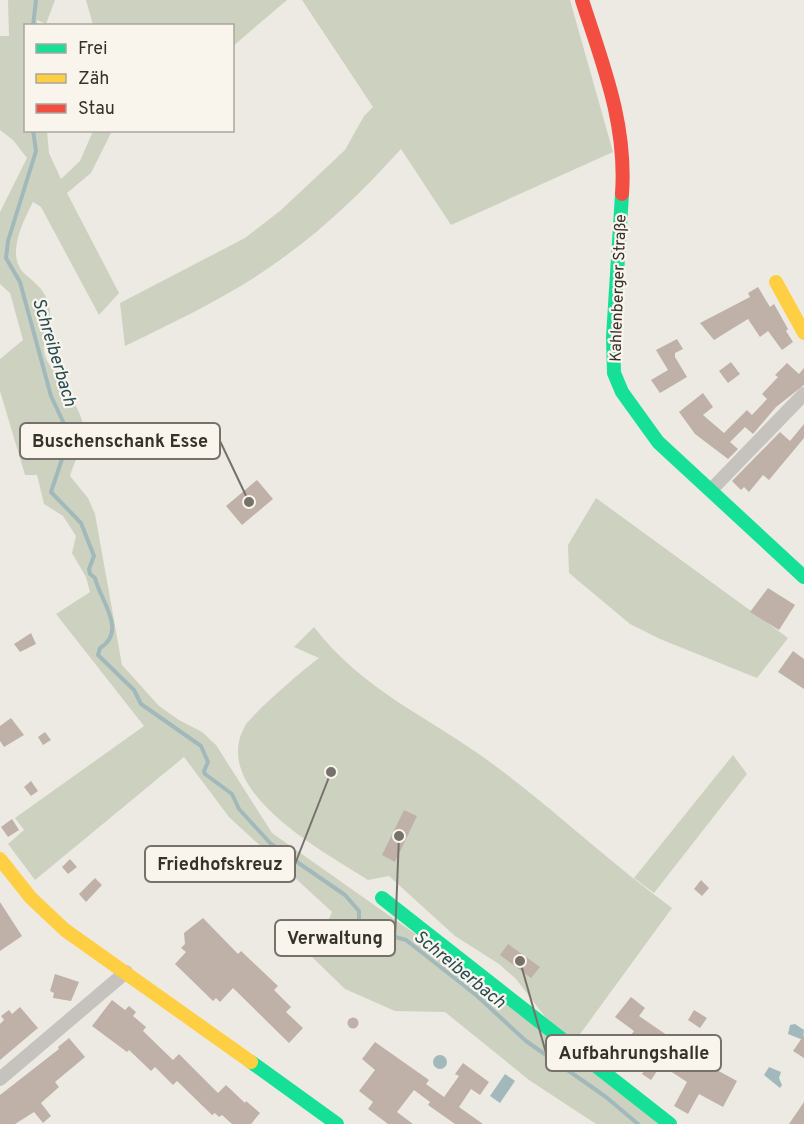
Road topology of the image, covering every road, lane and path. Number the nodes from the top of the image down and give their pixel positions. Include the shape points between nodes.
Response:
1 (582, 0) edge
2 (776, 282) dead end
3 (804, 333) edge
4 (804, 394) edge
5 (712, 489) junction
6 (804, 577) edge
7 (0, 859) edge
8 (382, 898) dead end
9 (126, 972) junction
10 (0, 1079) edge
11 (337, 1124) edge
12 (670, 1124) edge

1 - 5 street, Kahlenberger Straße via 614,99 622,138 614,373 622,392 658,442
2 - 3 street
4 - 5 street
5 - 6 street, Kahlenberger Straße
7 - 9 street via 49,916
8 - 12 street
9 - 10 street
9 - 11 street

